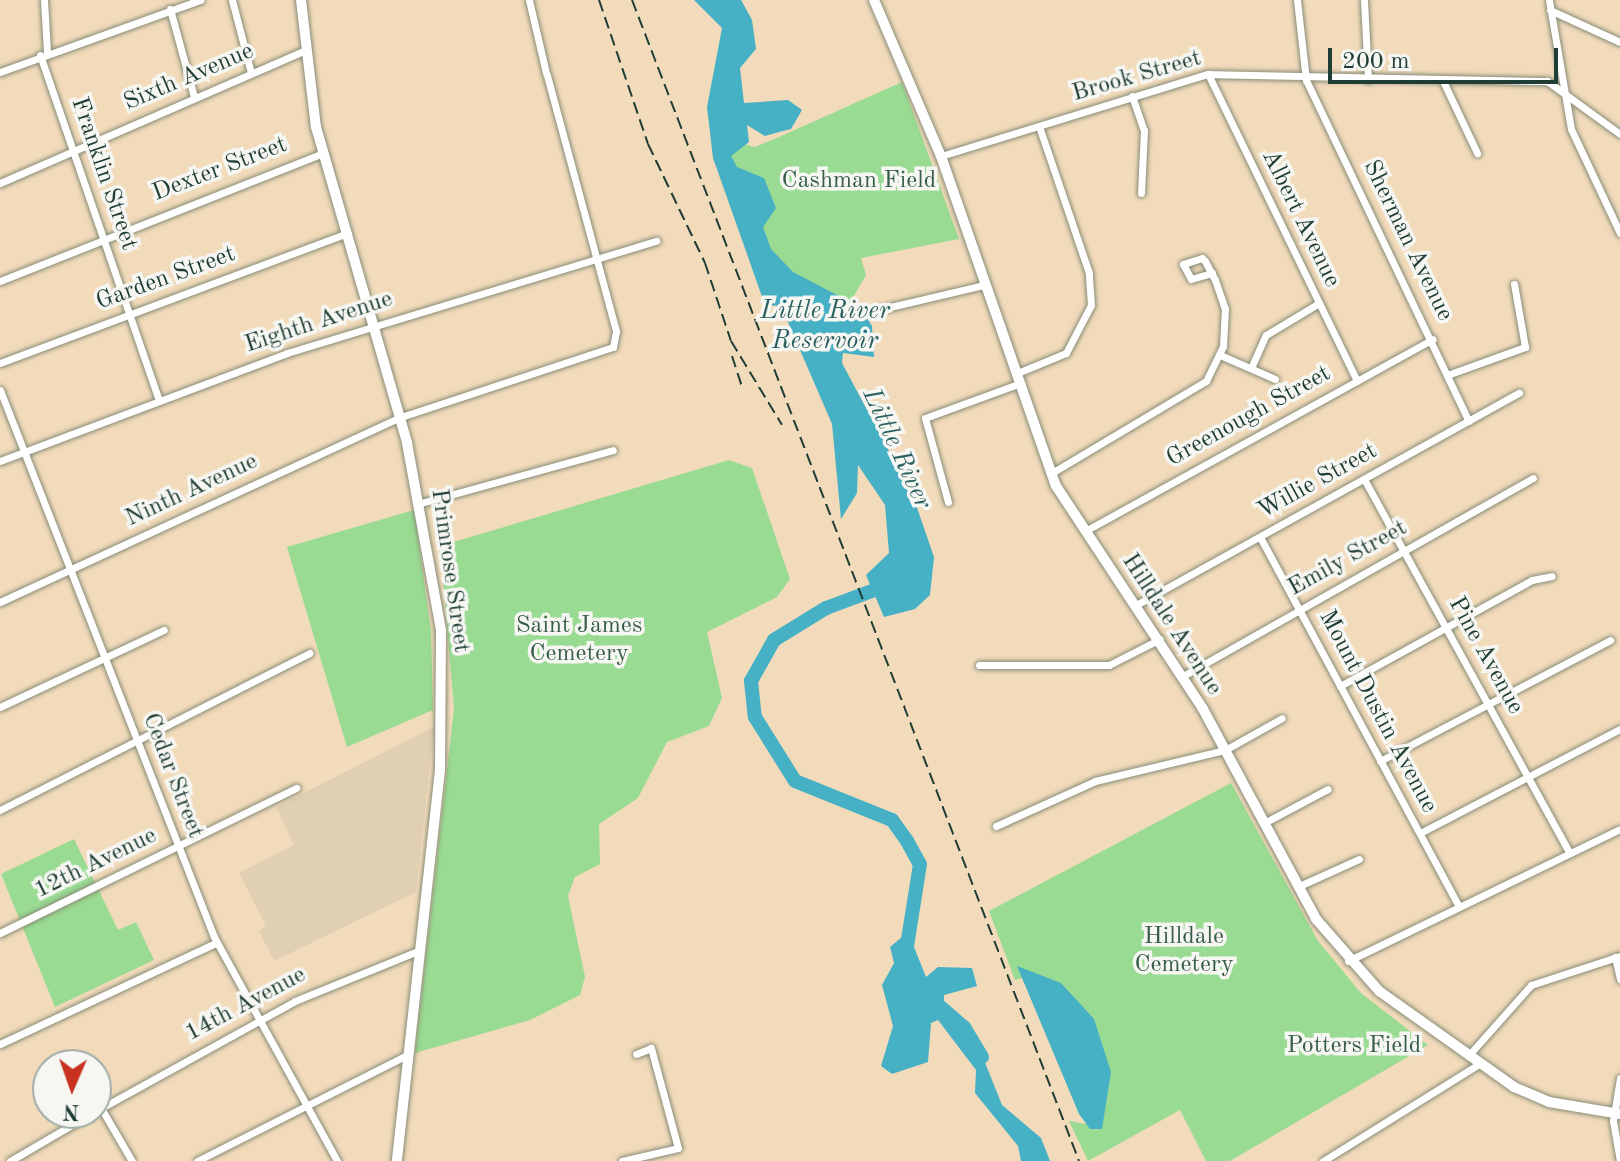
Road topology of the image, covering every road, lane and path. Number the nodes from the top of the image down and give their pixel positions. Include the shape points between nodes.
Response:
1 (44, 0) edge
2 (200, 0) edge
3 (232, 0) edge
4 (301, 0) edge
5 (529, 0) edge
6 (874, 0) edge
7 (1297, 0) edge
8 (1364, 0) edge
9 (1549, 0) edge
10 (170, 9) junction
11 (1550, 10) junction
12 (1620, 42) edge
13 (306, 50) junction
14 (44, 53) junction
15 (0, 72) edge
16 (251, 73) junction
17 (1208, 74) junction
18 (1306, 80) junction
19 (1368, 80) junction
20 (1443, 81) junction
21 (1564, 89) junction
22 (1132, 96) junction
23 (194, 97) junction
24 (1039, 126) junction
25 (1620, 134) edge
26 (73, 150) junction
27 (323, 153) junction
28 (1477, 153) dead end
29 (941, 156) junction
30 (0, 183) edge
31 (1141, 193) dead end
32 (347, 233) junction
33 (1620, 233) edge
34 (103, 237) junction
35 (656, 241) dead end
36 (593, 258) junction
37 (1212, 273) dead end
38 (0, 281) edge
39 (1514, 284) dead end
40 (984, 285) junction
41 (1319, 303) junction
42 (877, 310) dead end
43 (130, 314) junction
44 (374, 326) junction
45 (1433, 339) junction
46 (1220, 355) junction
47 (0, 363) edge
48 (1251, 368) junction
49 (1450, 374) junction
50 (1016, 379) junction
51 (1275, 379) dead end
52 (1357, 381) junction
53 (0, 390) edge
54 (1519, 393) dead end
55 (158, 398) junction
56 (401, 417) junction
57 (1469, 421) junction
58 (24, 450) junction
59 (613, 450) dead end
60 (0, 461) edge
61 (1050, 474) junction
62 (1533, 478) dead end
63 (1364, 479) junction
64 (948, 502) dead end
65 (421, 503) junction
66 (1084, 531) junction
67 (1260, 537) junction
68 (1404, 551) junction
69 (71, 569) junction
70 (1552, 576) dead end
71 (0, 602) edge
72 (1136, 605) junction
73 (1299, 610) junction
74 (1446, 628) junction
75 (164, 630) dead end
76 (1160, 639) junction
77 (1610, 640) dead end
78 (310, 653) dead end
79 (104, 658) junction
80 (979, 665) dead end
81 (1183, 676) junction
82 (1340, 686) junction
83 (1487, 702) junction
84 (0, 707) edge
85 (1282, 718) dead end
86 (1620, 729) edge
87 (137, 741) junction
88 (1225, 750) junction
89 (1380, 761) junction
90 (1528, 777) junction
91 (296, 788) dead end
92 (1328, 789) dead end
93 (0, 810) edge
94 (1264, 823) junction
95 (996, 826) dead end
96 (1620, 829) edge
97 (1420, 833) junction
98 (178, 846) junction
99 (1570, 853) junction
100 (1359, 859) dead end
101 (1297, 887) junction
102 (1459, 907) junction
103 (0, 933) edge
104 (216, 943) junction
105 (420, 950) junction
106 (1617, 956) edge
107 (1348, 961) junction
108 (1620, 979) edge
109 (254, 1021) junction
110 (0, 1044) edge
111 (636, 1054) dead end
112 (407, 1055) junction
113 (1468, 1056) junction
114 (1479, 1064) junction
115 (1620, 1078) edge
116 (112, 1102) edge
117 (303, 1102) junction
118 (1618, 1113) edge
119 (66, 1129) edge
120 (110, 1129) edge
121 (10, 1161) edge
122 (132, 1161) edge
123 (197, 1161) edge
124 (337, 1161) edge
125 (397, 1161) edge
126 (622, 1161) edge
127 (1323, 1161) edge
128 (1620, 1161) edge

1 - 14 street, Franklin Street
2 - 10 street
3 - 16 street
4 - 13 main road, Primrose Street
5 - 36 street
6 - 29 main road, Hilldale Avenue
7 - 18 street, Sherman Avenue
8 - 19 street
9 - 11 street
10 - 14 street
10 - 23 street
11 - 12 street
11 - 21 street
13 - 16 street, Sixth Avenue
13 - 27 main road, Primrose Street
14 - 15 street
14 - 26 street, Franklin Street
16 - 23 street, Sixth Avenue
17 - 18 street, Brook Street
17 - 22 street, Brook Street
17 - 41 street, Albert Avenue
18 - 19 street, Brook Street
18 - 45 street, Sherman Avenue
19 - 20 street, Brook Street
20 - 21 street, Brook Street via 1547,81
20 - 28 street
21 - 25 street, Brook Street
21 - 33 street via 1571,129
22 - 24 street, Brook Street
22 - 31 street via 1144,130
23 - 26 street, Sixth Avenue
24 - 29 street, Brook Street
24 - 50 street via 1089,273 1091,305 1066,353
26 - 30 street, Sixth Avenue
26 - 34 street, Franklin Street
27 - 32 main road, Primrose Street
27 - 34 street, Dexter Street
29 - 40 main road, Hilldale Avenue
32 - 43 street, Garden Street
32 - 44 main road, Primrose Street
34 - 38 street, Dexter Street
34 - 43 street, Franklin Street
35 - 36 street, Eighth Avenue
36 - 44 street, Eighth Avenue
36 - 56 street, Ninth Avenue via 616,331 613,347
37 - 46 street via 1227,317
39 - 49 street via 1525,347
40 - 42 street
40 - 50 main road, Hilldale Avenue
41 - 48 street via 1266,335
41 - 52 street, Albert Avenue
43 - 47 street, Garden Street
43 - 55 street, Franklin Street
44 - 55 street, Eighth Avenue
44 - 56 main road, Primrose Street
45 - 49 street, Sherman Avenue
45 - 52 street, Greenough Street
46 - 48 street
46 - 61 street via 1191,395
48 - 51 street
49 - 57 street, Sherman Avenue
50 - 61 main road, Hilldale Avenue
50 - 64 street via 925,418
52 - 66 street, Greenough Street
53 - 58 street, Cedar Street
54 - 57 street, Willie Street
55 - 58 street, Eighth Avenue
56 - 65 main road, Primrose Street
56 - 69 street, Ninth Avenue
57 - 63 street, Willie Street
58 - 60 street, Eighth Avenue
58 - 69 street, Cedar Street
59 - 65 street
61 - 66 main road, Hilldale Avenue
62 - 68 street, Emily Street
63 - 67 street, Willie Street
63 - 68 street, Pine Avenue
65 - 105 main road, Primrose Street via 441,631 443,715
66 - 72 main road, Hilldale Avenue
67 - 72 street, Willie Street
67 - 73 street, Mount Dustin Avenue
68 - 73 street, Emily Street
68 - 74 street, Pine Avenue
69 - 71 street, Ninth Avenue
69 - 79 street, Cedar Street
70 - 74 street
72 - 76 main road, Hilldale Avenue
73 - 81 street, Emily Street
73 - 82 street, Mount Dustin Avenue
74 - 82 street
74 - 83 street, Pine Avenue
75 - 79 street
76 - 80 street via 1109,665
76 - 81 main road, Hilldale Avenue
77 - 83 street
78 - 87 street
79 - 84 street
79 - 87 street, Cedar Street
81 - 88 main road, Hilldale Avenue
82 - 89 street, Mount Dustin Avenue
83 - 89 street
83 - 90 street, Pine Avenue
85 - 88 street
86 - 90 street
87 - 93 street
87 - 98 street, Cedar Street
88 - 94 main road, Hilldale Avenue
88 - 95 street via 1163,770 1095,781
89 - 97 street, Mount Dustin Avenue
90 - 97 street
90 - 99 street, Pine Avenue
91 - 98 street, 12th Avenue
92 - 94 street
94 - 101 main road, Hilldale Avenue
96 - 99 street
97 - 102 street, Mount Dustin Avenue
98 - 103 street, 12th Avenue
98 - 104 street, Cedar Street
99 - 102 street
100 - 101 street
101 - 107 main road, Hilldale Avenue
102 - 107 street
104 - 109 street, Cedar Street
104 - 110 street
105 - 109 street, 14th Avenue
105 - 112 main road, Primrose Street
106 - 108 street
106 - 113 street via 1531,985
107 - 113 main road, Hilldale Avenue
109 - 116 street, 14th Avenue
109 - 117 street, Cedar Street
111 - 126 street via 651,1048 678,1148
112 - 117 street
112 - 125 main road, Primrose Street
113 - 114 main road, Hilldale Avenue
114 - 118 main road, Hilldale Avenue via 1538,1099
114 - 127 street
115 - 118 street
117 - 123 street
117 - 124 street, Cedar Street
118 - 128 street
119 - 121 street, 14th Avenue
120 - 122 street

